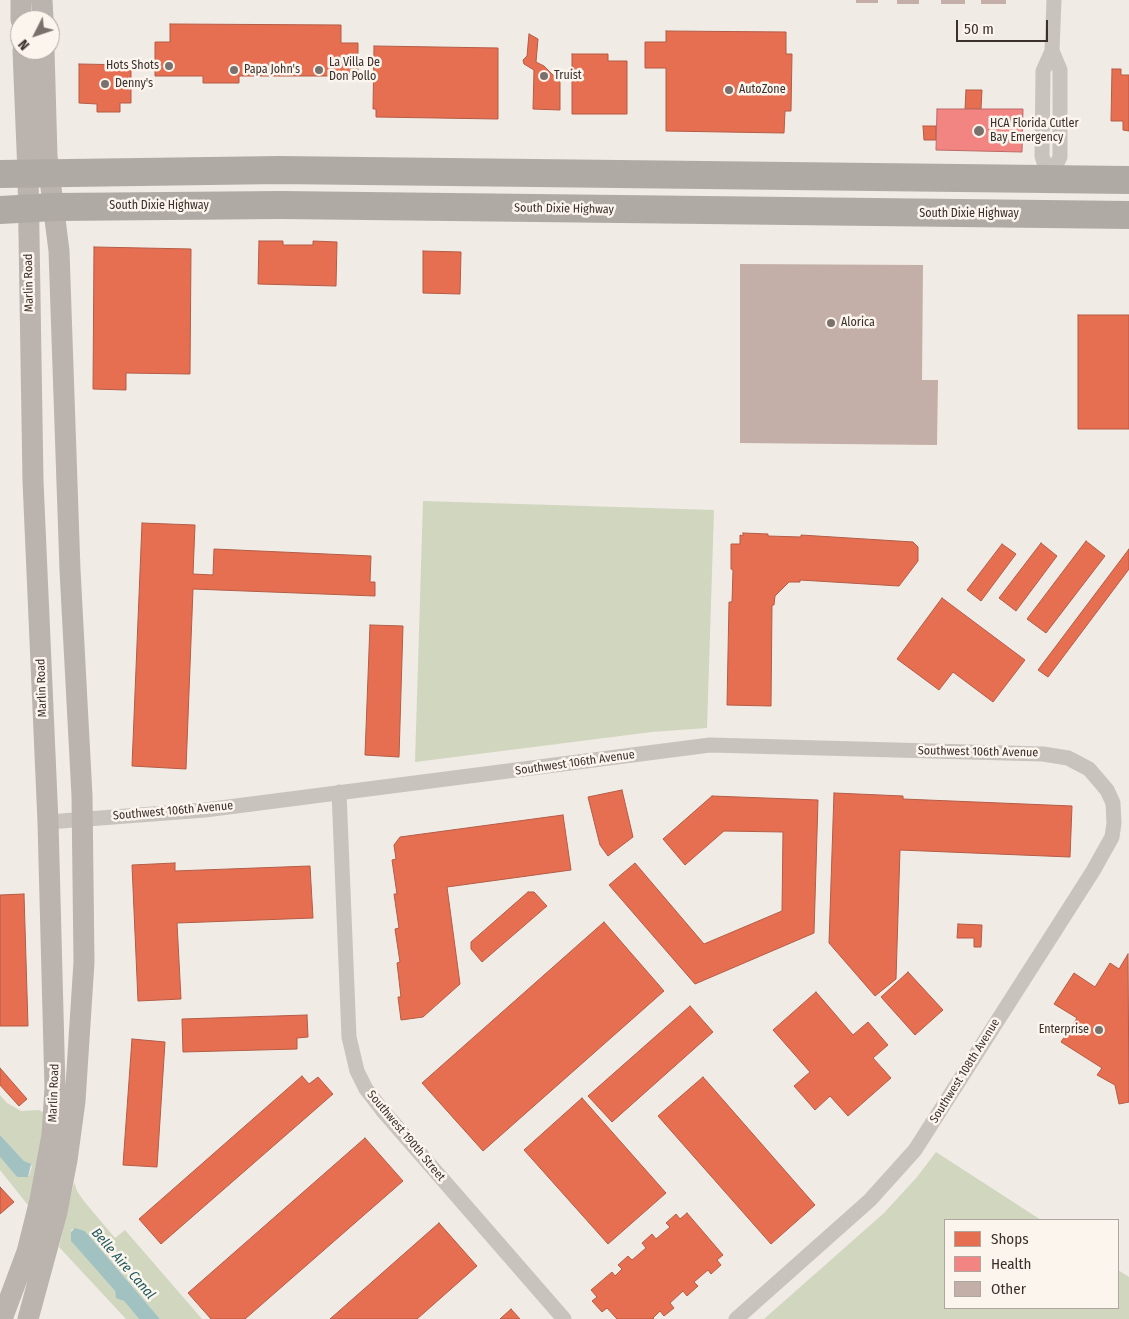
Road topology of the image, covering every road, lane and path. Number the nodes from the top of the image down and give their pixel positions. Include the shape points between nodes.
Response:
1 (1054, 0) edge
2 (24, 60) edge
3 (44, 60) edge
4 (38, 173) junction
5 (518, 173) junction
6 (0, 174) edge
7 (802, 176) junction
8 (1049, 179) junction
9 (1129, 180) edge
10 (41, 207) junction
11 (516, 208) junction
12 (0, 210) edge
13 (800, 212) junction
14 (1048, 214) junction
15 (1129, 215) edge
16 (31, 380) junction
17 (64, 402) junction
18 (70, 570) junction
19 (38, 574) junction
20 (72, 632) junction
21 (40, 634) junction
22 (1097, 777) joint
23 (339, 792) junction
24 (83, 819) junction
25 (48, 822) junction
26 (2, 1319) edge
27 (28, 1319) edge
28 (564, 1319) edge
29 (736, 1319) edge

1 - 8 street via 1052,51 1060,70 1060,157
2 - 4 street, Marlin Road
3 - 4 street, Marlin Road
4 - 5 highway via 279,170
4 - 6 highway
4 - 10 street, Marlin Road
5 - 7 highway
5 - 11 highway
7 - 8 highway
7 - 13 highway
8 - 9 highway
8 - 14 highway
10 - 11 highway, South Dixie Highway via 281,205
10 - 12 highway, South Dixie Highway
10 - 16 street, Marlin Road
10 - 17 street, Marlin Road via 59,251
11 - 13 highway, South Dixie Highway
13 - 14 highway, South Dixie Highway
14 - 15 highway, South Dixie Highway
16 - 17 street
16 - 19 street, Marlin Road
17 - 18 street, Marlin Road
18 - 19 street
18 - 20 street, Marlin Road
19 - 21 street, Marlin Road
20 - 21 street
20 - 24 street, Marlin Road
21 - 25 street, Marlin Road
22 - 23 street, Southwest 106th Avenue via 1068,758 1043,754 744,744 710,745
22 - 29 street, Southwest 108th Avenue via 1108,790 1114,813 1112,837 1107,848 915,1150 870,1200
23 - 24 street, Southwest 106th Avenue via 205,810
23 - 28 street, Southwest 190th Street via 349,1027 357,1071 382,1111
24 - 25 street, Southwest 106th Avenue
24 - 27 street, Marlin Road via 84,962 75,1101 57,1212
25 - 26 street, Marlin Road via 55,1034 52,1134 36,1220

